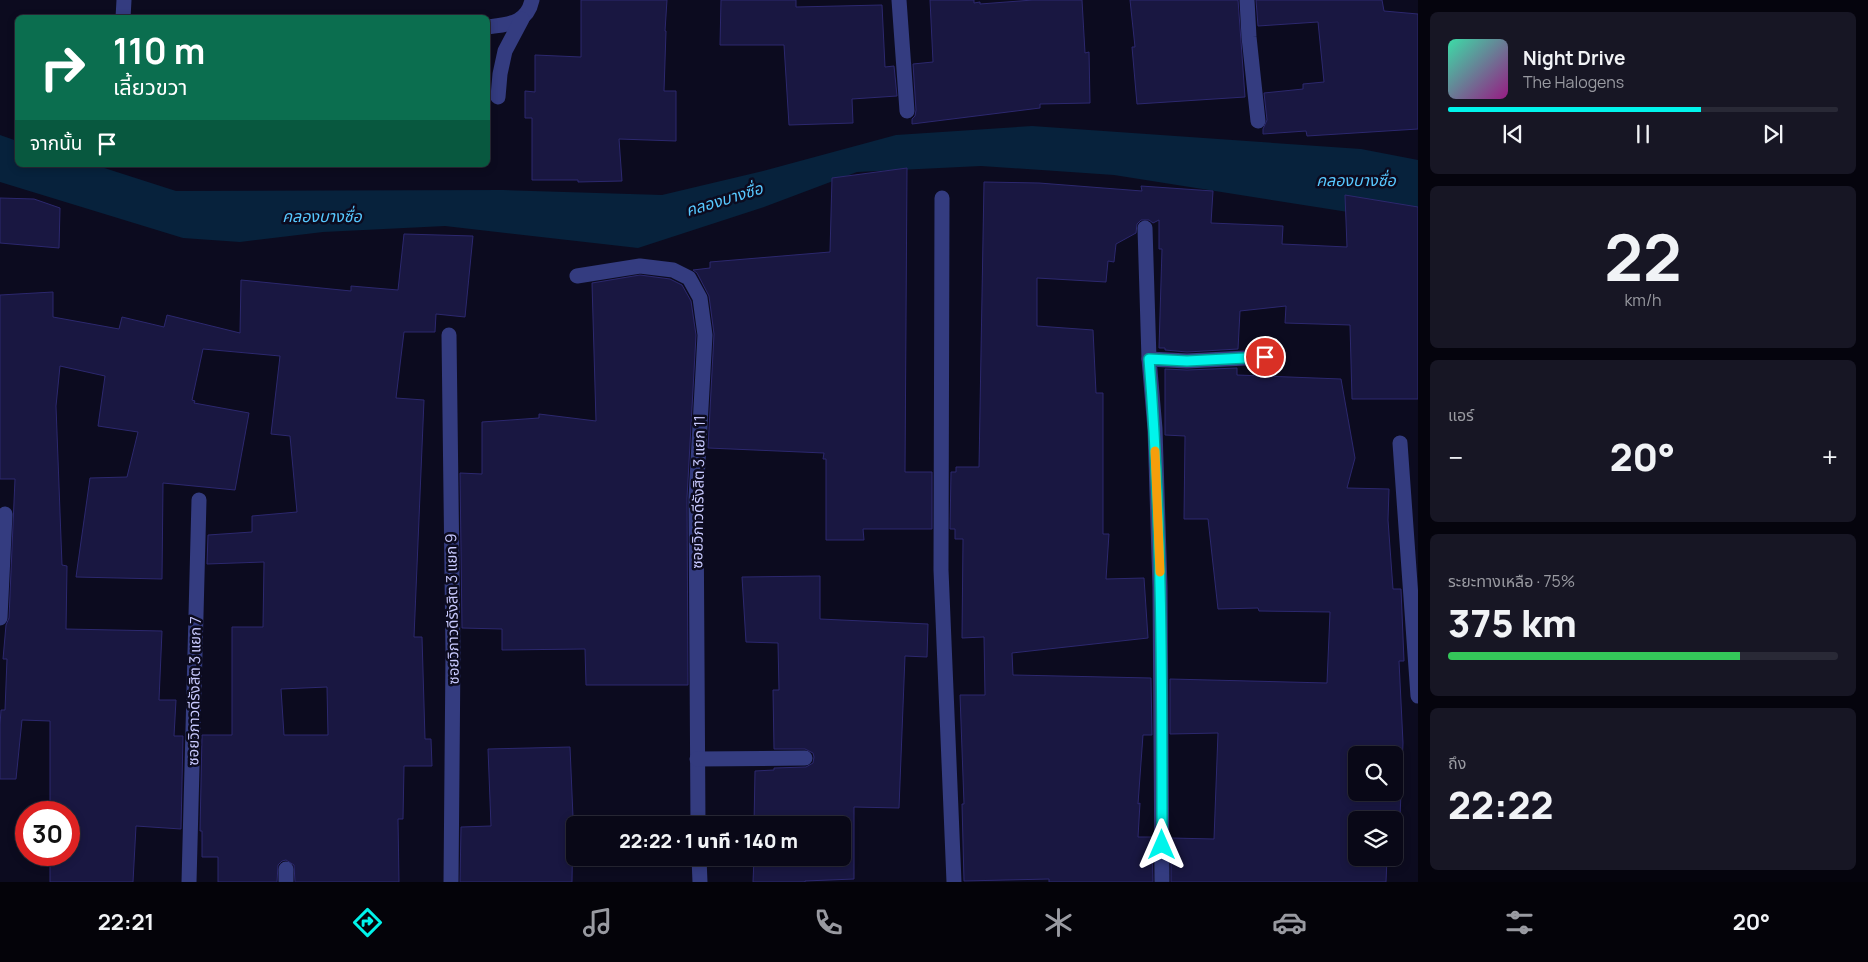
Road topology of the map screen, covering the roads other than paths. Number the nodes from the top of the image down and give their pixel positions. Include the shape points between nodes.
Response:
1 (124, 0) edge
2 (532, 0) edge
3 (899, 0) edge
4 (1247, 0) edge
5 (123, 15) edge
6 (522, 19) junction
7 (490, 27) edge
8 (498, 97) dead end
9 (907, 111) dead end
10 (1258, 121) dead end
11 (942, 198) dead end
12 (1145, 228) dead end
13 (577, 276) dead end
14 (448, 335) dead end
15 (1265, 357) dead end
16 (1149, 359) junction
17 (1400, 443) dead end
18 (199, 500) dead end
19 (5, 514) dead end
20 (0, 618) edge
21 (1418, 696) edge
22 (806, 758) dead end
23 (697, 759) junction
24 (698, 816) edge
25 (699, 866) edge
26 (189, 882) edge
27 (452, 882) edge
28 (700, 882) edge
29 (954, 882) edge
30 (1162, 882) edge

1 - 5 street
2 - 6 street
3 - 9 street
4 - 10 street
6 - 7 street
6 - 8 street via 505,51
11 - 29 street via 942,570
12 - 16 street
13 - 23 street, ซอยวิภาวดีรังสิต 3 แยก 11 via 640,266 673,270 689,278 700,298 705,335 696,498
14 - 27 street, ซอยวิภาวดีรังสิต 3 แยก 9 via 453,654
15 - 16 street via 1187,361
16 - 30 street via 1155,429 1160,587
17 - 21 street
18 - 26 street, ซอยวิภาวดีรังสิต 3 แยก 7
19 - 20 street
22 - 23 street
23 - 24 street, ซอยวิภาวดีรังสิต 3 แยก 11
25 - 28 street

